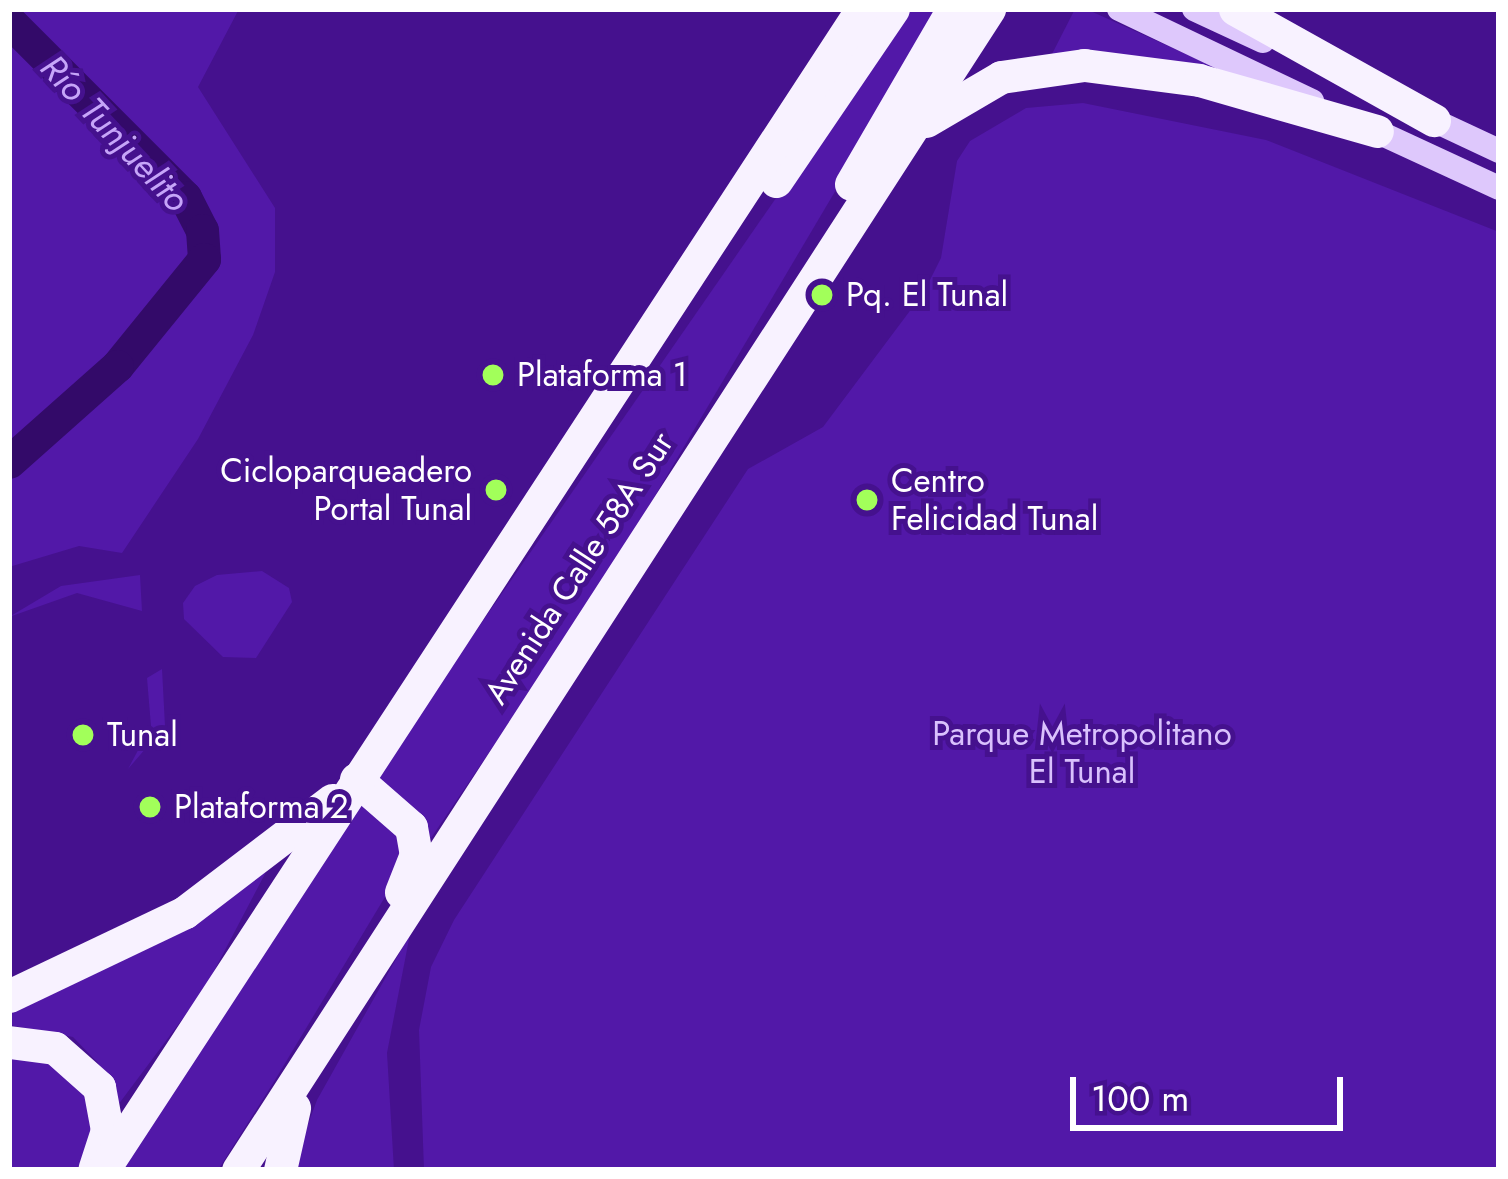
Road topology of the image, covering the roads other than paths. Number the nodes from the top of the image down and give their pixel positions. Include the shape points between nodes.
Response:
1 (862, 9) edge
2 (893, 9) edge
3 (953, 9) edge
4 (989, 9) edge
5 (1119, 9) edge
6 (1194, 9) edge
7 (1235, 9) edge
8 (1434, 121) junction
9 (1377, 131) junction
10 (898, 147) junction
11 (1499, 151) edge
12 (1499, 188) edge
13 (786, 315) junction
14 (640, 359) junction
15 (356, 779) junction
16 (372, 963) junction
17 (9, 996) edge
18 (9, 1042) edge
19 (316, 1049) junction
20 (99, 1170) edge
21 (238, 1170) edge
22 (280, 1170) edge

1 - 14 highway, Avenida Calle 58A Sur
2 - 14 highway, Avenida Calle 58A Sur via 766,196
3 - 13 highway via 876,135
4 - 10 highway, Avenida Calle 58A Sur
5 - 9 main road
6 - 8 main road
7 - 8 highway
8 - 11 main road
9 - 10 highway via 1199,80 1058,66 980,85
9 - 12 main road
10 - 13 highway, Avenida Calle 58A Sur
13 - 16 highway, Avenida Calle 58A Sur
14 - 15 highway, Avenida Calle 58A Sur
15 - 16 highway via 401,814 416,841
15 - 17 highway via 185,912
15 - 20 highway, Avenida Calle 58A Sur
16 - 19 highway, Avenida Calle 58A Sur
18 - 20 highway via 56,1048 99,1087 107,1130
19 - 21 highway, Avenida Calle 58A Sur
19 - 22 highway via 283,1138

